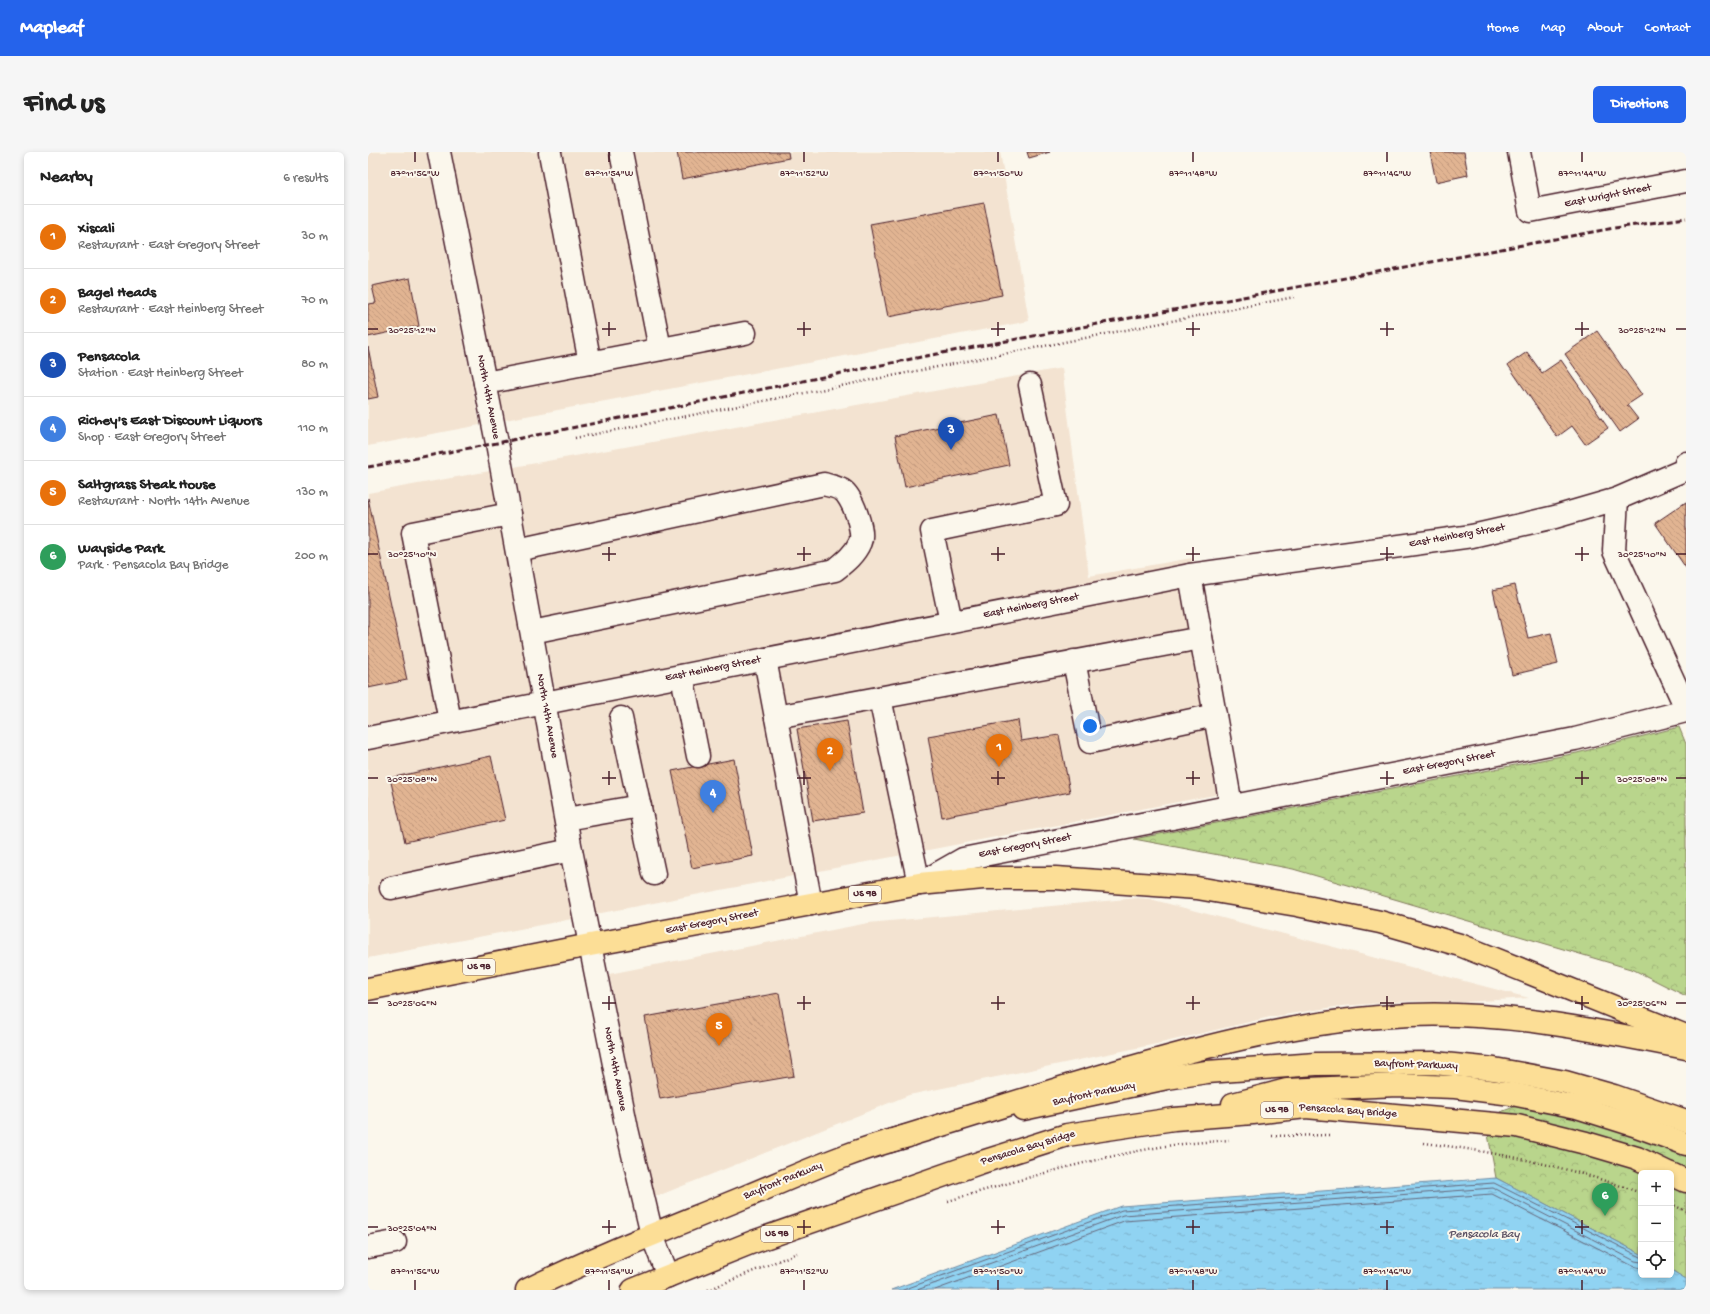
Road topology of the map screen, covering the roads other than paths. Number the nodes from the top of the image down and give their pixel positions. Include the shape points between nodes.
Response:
1 (439, 152) edge
2 (621, 152) edge
3 (1519, 152) edge
4 (550, 153) dead end
5 (1686, 181) edge
6 (745, 333) dead end
7 (660, 349) junction
8 (590, 363) junction
9 (485, 384) junction
10 (1030, 385) dead end
11 (1686, 463) edge
12 (1617, 499) junction
13 (510, 514) junction
14 (516, 550) junction
15 (1190, 575) junction
16 (951, 622) junction
17 (532, 632) junction
18 (1201, 638) junction
19 (765, 659) junction
20 (1074, 661) junction
21 (682, 676) junction
22 (880, 698) junction
23 (545, 703) junction
24 (1686, 710) edge
25 (1215, 715) junction
26 (776, 717) junction
27 (621, 718) dead end
28 (450, 721) junction
29 (368, 738) edge
30 (698, 756) dead end
31 (1231, 805) junction
32 (640, 806) junction
33 (566, 819) junction
34 (571, 850) junction
35 (654, 874) dead end
36 (919, 884) junction
37 (391, 888) dead end
38 (811, 904) junction
39 (590, 945) junction
40 (369, 985) edge
41 (1686, 1036) edge
42 (1686, 1048) edge
43 (1174, 1119) junction
44 (1682, 1119) edge
45 (890, 1140) junction
46 (1686, 1144) edge
47 (1661, 1170) edge
48 (1674, 1176) edge
49 (1686, 1181) edge
50 (652, 1235) junction
51 (395, 1242) dead end
52 (368, 1247) edge
53 (668, 1276) junction
54 (527, 1290) edge
55 (633, 1290) edge

1 - 9 street, North 14th Avenue
2 - 7 street
3 - 5 street, East Wright Street via 1530,211
4 - 8 street
6 - 7 street
7 - 8 street
8 - 9 street
9 - 13 street, North 14th Avenue
10 - 16 street via 1056,505 932,530
11 - 12 street, East Heinberg Street via 1684,470
12 - 15 street, East Heinberg Street via 1555,517 1472,536
12 - 24 street, East Gregory Street via 1614,551
13 - 14 street, North 14th Avenue
13 - 28 street via 412,533
14 - 17 street, North 14th Avenue
14 - 17 street via 824,484 843,490 854,507 861,527 861,541 850,557 836,570
15 - 16 street, East Heinberg Street
15 - 18 street
16 - 19 street, East Heinberg Street
17 - 23 street, North 14th Avenue
18 - 20 street
18 - 25 street
19 - 21 street, East Heinberg Street
19 - 26 street
20 - 22 street
20 - 25 street via 1090,742
21 - 23 street, East Heinberg Street
21 - 30 street
22 - 26 street
22 - 36 street
23 - 28 street, East Heinberg Street
23 - 33 street, North 14th Avenue
24 - 31 street, East Gregory Street via 1575,739
25 - 31 street
26 - 38 street
27 - 32 street
28 - 29 street, East Heinberg Street
31 - 36 street, East Gregory Street via 963,859
32 - 33 street
32 - 35 street
33 - 34 street, North 14th Avenue
34 - 37 street
34 - 39 street, North 14th Avenue
36 - 38 main road, East Gregory Street / US 98
36 - 41 main road, US 98 via 982,878 1056,878 1197,888 1296,905 1380,922 1460,945
38 - 39 main road, East Gregory Street / US 98
39 - 40 main road, East Gregory Street / US 98
39 - 50 street, North 14th Avenue via 627,1129
42 - 45 main road via 1597,1030 1499,1017 1412,1015 1342,1020 1273,1031 1169,1056
43 - 46 main road via 1287,1090 1397,1085 1455,1087 1512,1094 1577,1107
43 - 47 main road, Pensacola Bay Bridge / US 98 via 1306,1107 1517,1126 1586,1142 1630,1156
43 - 53 main road, Pensacola Bay Bridge / US 98 via 1067,1135 753,1242
44 - 45 main road, Bayfront Parkway via 1565,1082 1494,1069 1434,1063 1316,1064 1207,1072 1167,1078
45 - 50 main road, Bayfront Parkway
48 - 49 main road, Pensacola Bay Bridge / US 98
50 - 53 street, North 14th Avenue
50 - 54 main road, Bayfront Parkway via 572,1268
51 - 52 street
53 - 55 main road, US 98

